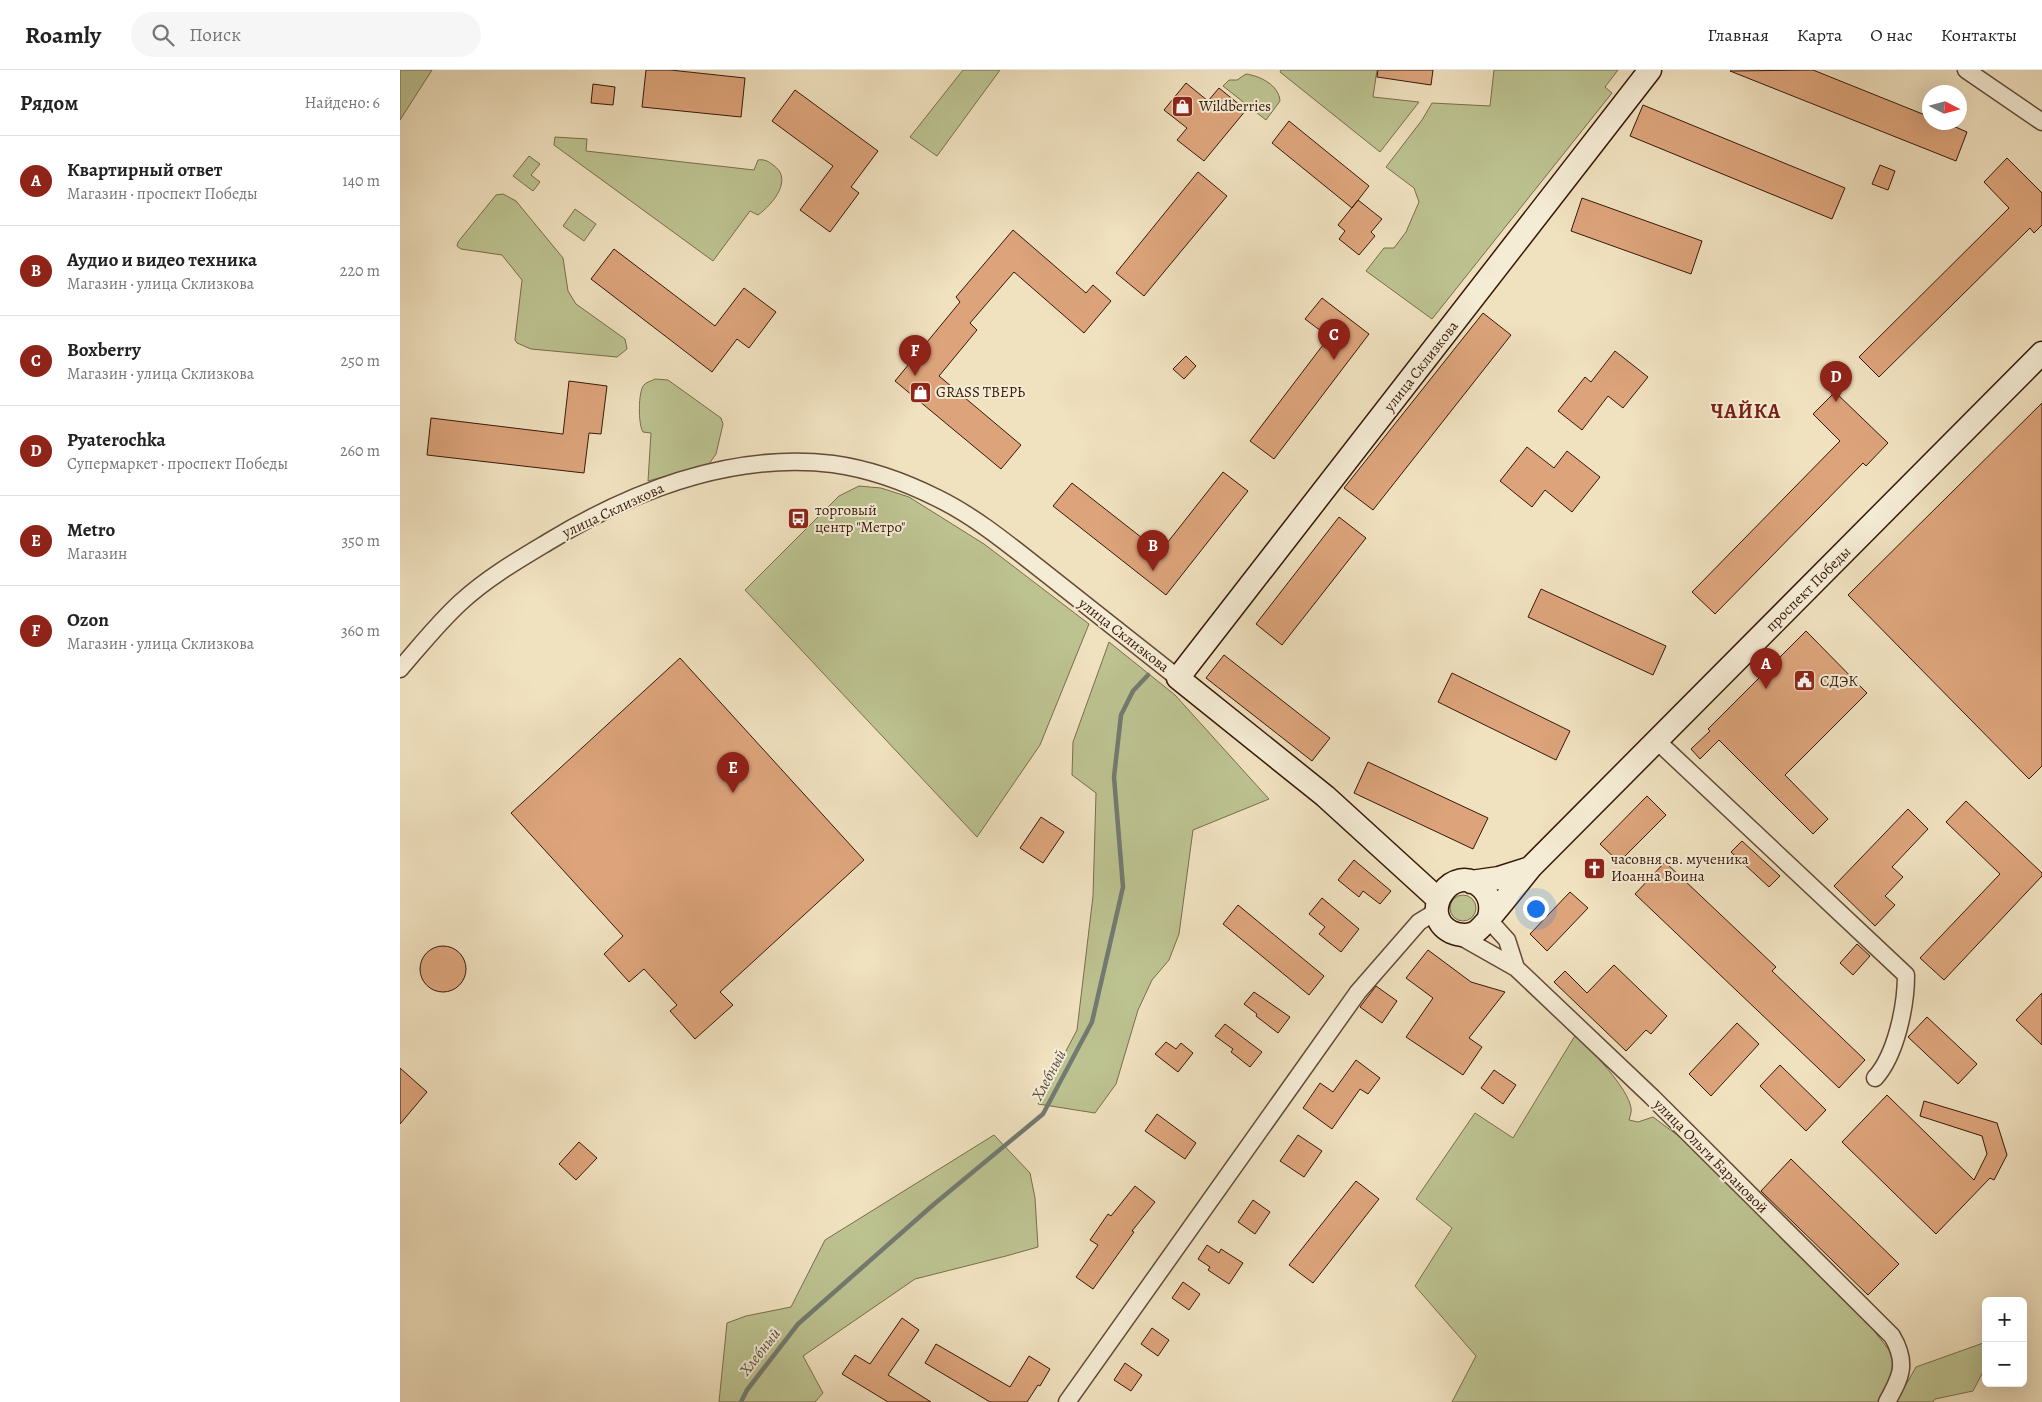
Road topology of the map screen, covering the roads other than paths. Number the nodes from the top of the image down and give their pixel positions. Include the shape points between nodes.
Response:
1 (1650, 70) edge
2 (1966, 70) edge
3 (2042, 122) edge
4 (2042, 353) edge
5 (400, 669) edge
6 (1178, 678) junction
7 (1656, 740) junction
8 (1399, 864) junction
9 (1531, 867) junction
10 (1468, 882) junction
11 (1438, 905) junction
12 (1489, 918) junction
13 (1456, 934) junction
14 (1516, 968) junction
15 (1875, 1078) dead end
16 (1067, 1402) edge
17 (1887, 1402) edge

1 - 6 street, улица Склизкова
2 - 3 street
4 - 7 street, проспект Победы
5 - 6 street, улица Склизкова via 462,601 516,562 580,523 650,491 718,470 808,463 844,466 876,474 958,509 1005,541
6 - 8 street via 1325,796
7 - 9 street, проспект Победы
7 - 15 street via 1906,976 1906,997 1896,1033 1884,1067
8 - 10 street via 1417,872
8 - 11 street
9 - 10 street, проспект Победы via 1499,878
9 - 12 street, проспект Победы
10 - 11 street, проспект Победы via 1450,885 1442,893
10 - 12 street via 1479,886 1487,895 1491,907
11 - 13 street via 1439,919
11 - 16 street via 1418,922 1358,992
12 - 13 street, проспект Победы via 1474,933
12 - 14 street, улица Ольги Барановой via 1506,940
13 - 14 street, улица Ольги Барановой
14 - 17 street, улица Ольги Барановой via 1659,1104 1892,1336 1902,1359 1900,1374

